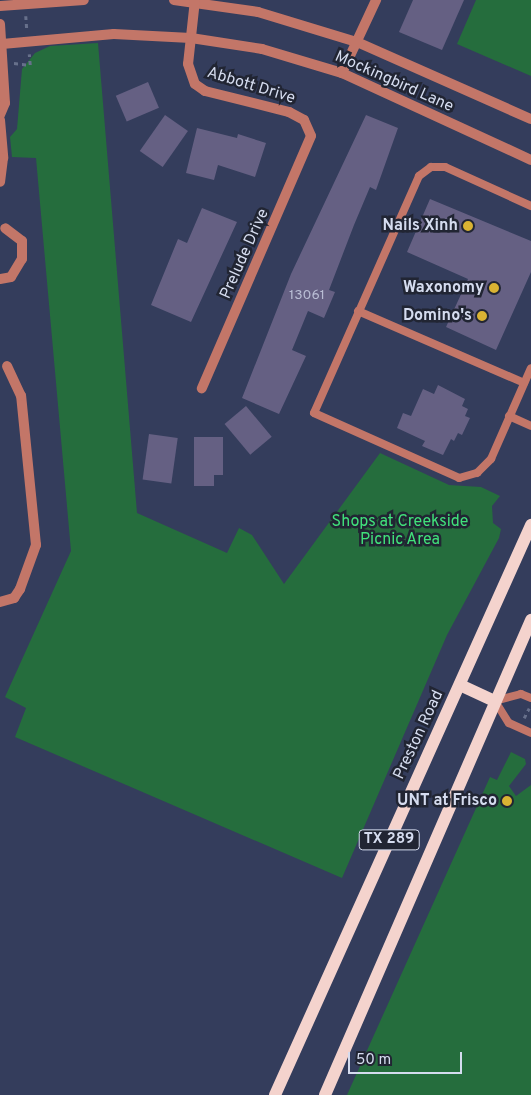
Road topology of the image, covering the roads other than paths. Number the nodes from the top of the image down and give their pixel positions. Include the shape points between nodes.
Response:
1 (84, 0) edge
2 (174, 0) edge
3 (376, 0) edge
4 (195, 1) edge
5 (0, 6) edge
6 (0, 24) edge
7 (191, 38) junction
8 (357, 42) junction
9 (2, 44) junction
10 (342, 73) junction
11 (0, 115) edge
12 (531, 119) edge
13 (0, 120) edge
14 (310, 130) joint
15 (531, 160) edge
16 (0, 182) edge
17 (531, 206) edge
18 (2, 225) edge
19 (0, 279) edge
20 (358, 311) junction
21 (7, 366) dead end
22 (531, 368) edge
23 (524, 384) junction
24 (202, 388) dead end
25 (509, 416) junction
26 (531, 426) edge
27 (531, 525) edge
28 (0, 602) edge
29 (531, 620) edge
30 (460, 685) junction
31 (495, 701) junction
32 (530, 702) edge
33 (531, 733) edge
34 (275, 1095) edge
35 (325, 1095) edge

1 - 5 street
2 - 4 street, Mockingbird Lane
3 - 8 street
4 - 7 street, Abbott Drive
4 - 8 street, Mockingbird Lane via 258,12
6 - 9 street
7 - 9 street, Mockingbird Lane via 90,35
7 - 10 street, Mockingbird Lane via 262,49
7 - 14 street, Abbott Drive via 188,64 192,79 200,88 289,112 304,120
8 - 10 street
8 - 12 street, Mockingbird Lane
9 - 11 street via 5,103
10 - 15 street, Mockingbird Lane
13 - 16 street via 4,158
14 - 24 street, Prelude Drive via 308,148
17 - 20 lane via 445,167 431,167 419,176
18 - 19 street via 22,242 22,259 11,277
20 - 23 lane
20 - 25 lane via 314,413 459,478 476,473 491,459
21 - 28 street via 21,396 36,545 20,589 14,598
22 - 23 lane
23 - 25 lane
25 - 26 lane
27 - 30 main road, Preston Road / TX 289
29 - 31 main road, TX 289
30 - 31 main road
30 - 34 main road, Preston Road / TX 289
31 - 32 lane via 522,694
31 - 33 lane via 509,723
31 - 35 main road, TX 289

